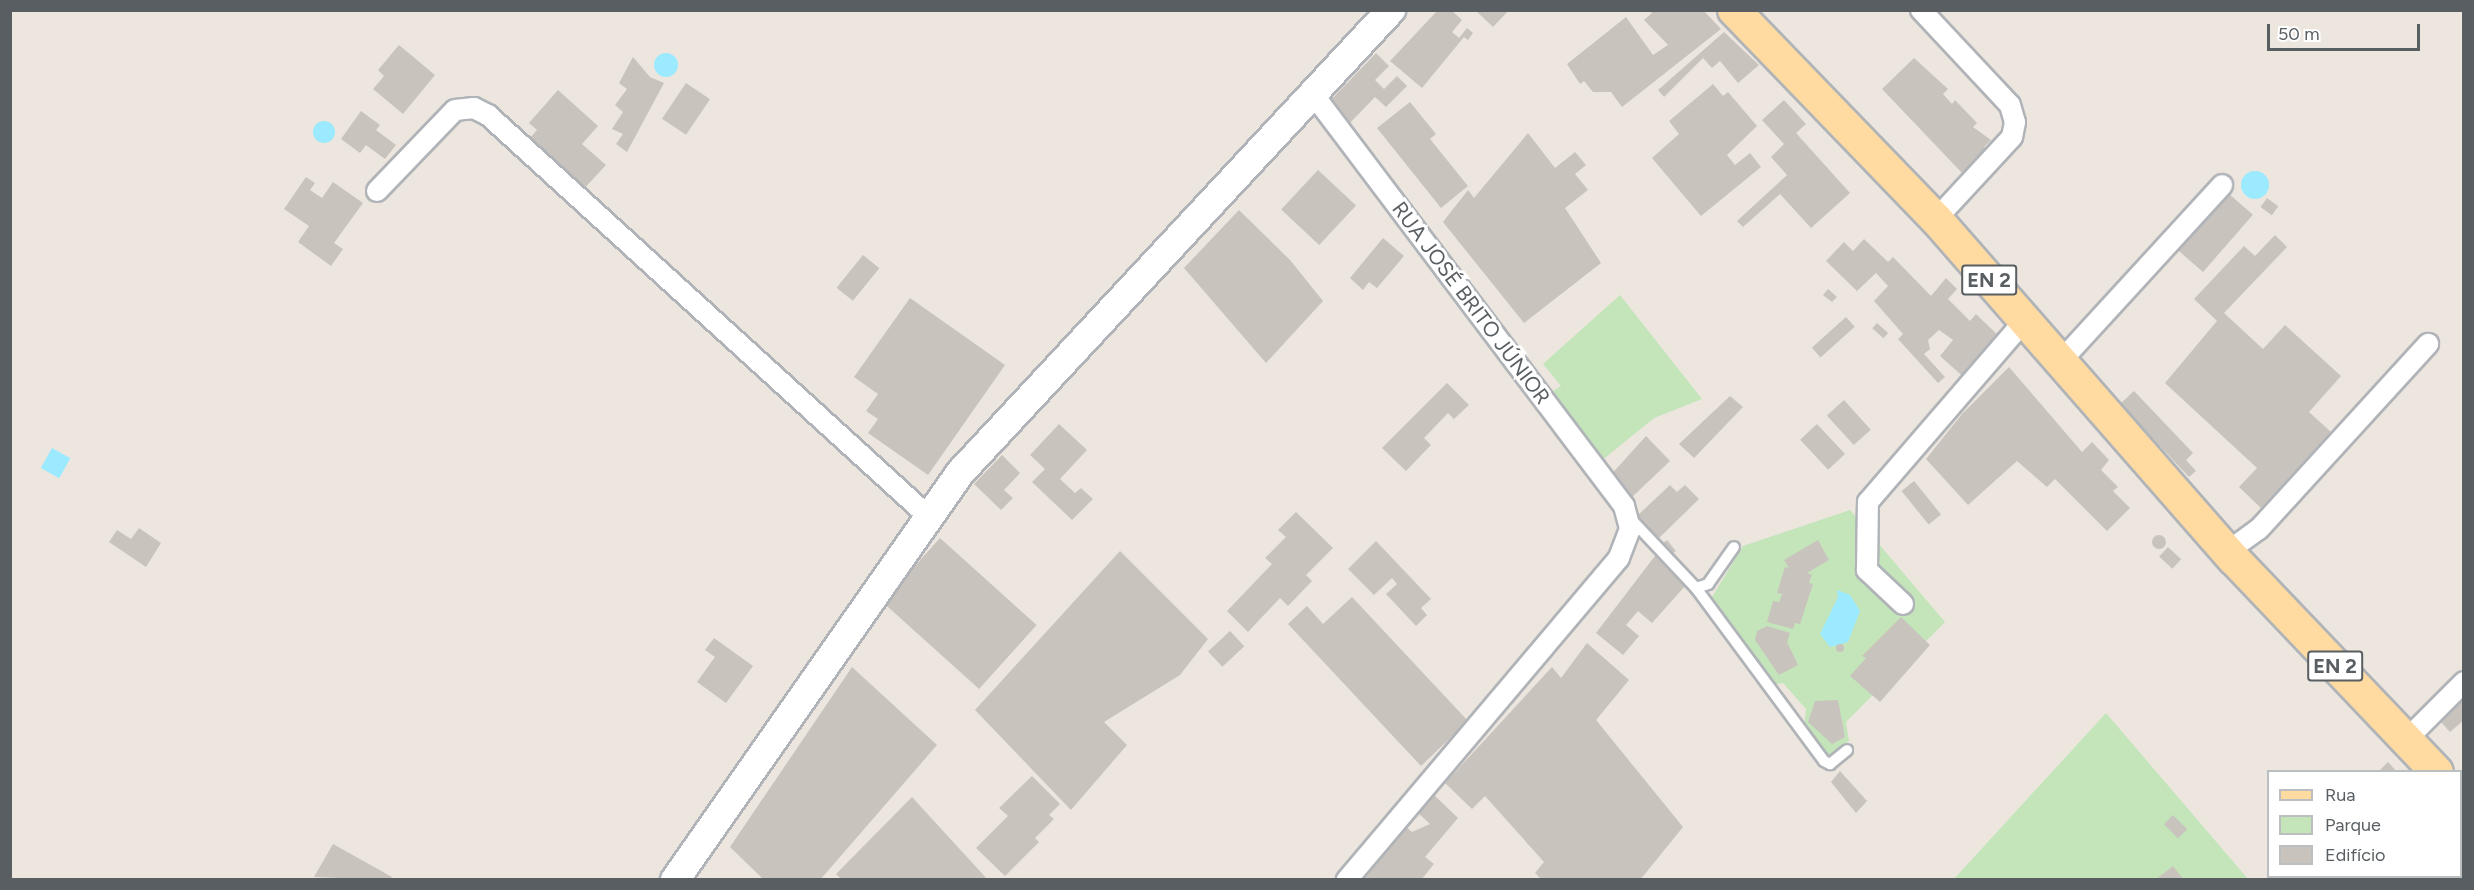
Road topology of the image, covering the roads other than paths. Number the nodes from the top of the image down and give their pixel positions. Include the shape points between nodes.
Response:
1 (1391, 10) edge
2 (1734, 10) edge
3 (1921, 10) edge
4 (1313, 94) junction
5 (2222, 185) dead end
6 (377, 191) dead end
7 (1936, 219) junction
8 (2024, 321) junction
9 (2428, 344) dead end
10 (2060, 362) junction
11 (1626, 513) junction
12 (929, 517) junction
13 (1734, 547) dead end
14 (2227, 552) junction
15 (1696, 588) junction
16 (1903, 604) dead end
17 (2463, 682) edge
18 (2406, 740) junction
19 (1847, 750) dead end
20 (2436, 770) edge
21 (675, 879) edge
22 (1347, 879) edge

1 - 4 street
2 - 7 main road, EN 2
3 - 7 street via 2010,105 2015,122 2012,136
4 - 11 street, RUA JOSÉ BRITO JÚNIOR
4 - 12 street via 960,473
5 - 10 street
6 - 12 street via 455,110 474,108 488,115
7 - 8 main road, EN 2
8 - 10 main road, EN 2
8 - 16 street via 1868,502 1867,570
9 - 14 street via 2259,529
10 - 14 main road, EN 2
11 - 15 lane
11 - 22 street via 1630,529 1619,558
12 - 21 street
13 - 15 lane via 1708,584
14 - 18 main road, EN 2
15 - 19 lane via 1824,761 1830,764
17 - 18 street
18 - 20 main road, EN 2

